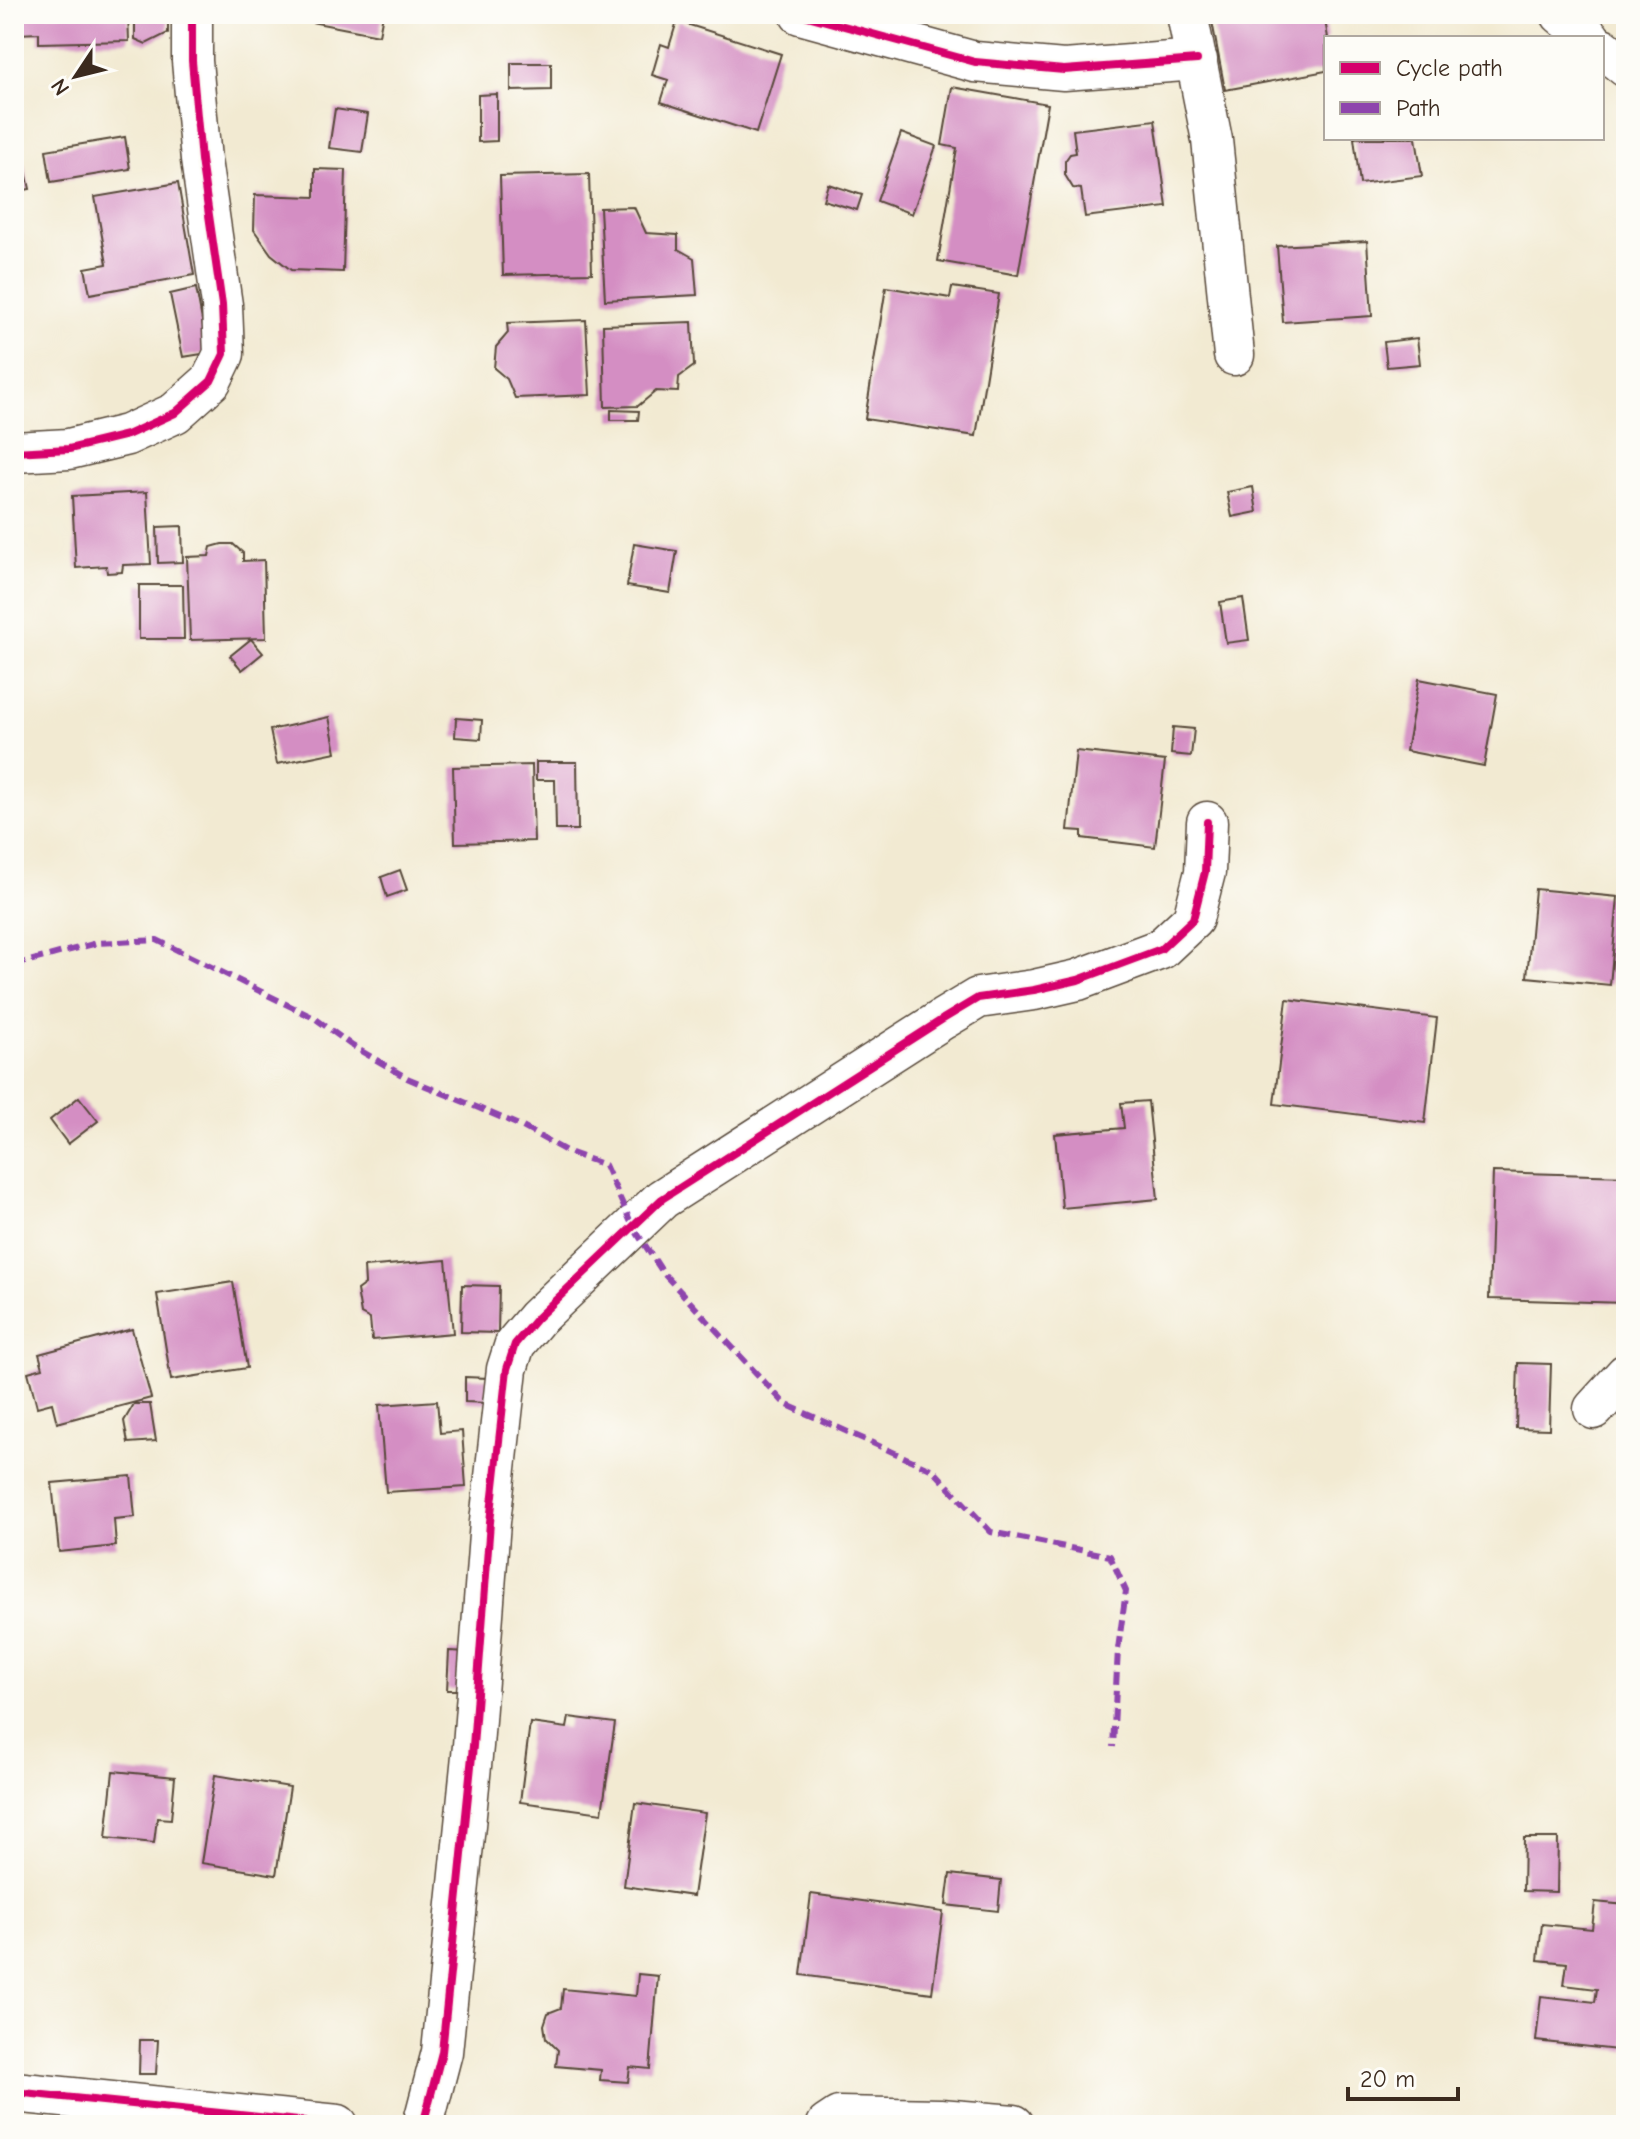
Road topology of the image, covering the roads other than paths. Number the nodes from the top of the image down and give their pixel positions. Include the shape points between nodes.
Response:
1 (192, 14) edge
2 (800, 14) edge
3 (1187, 14) edge
4 (1561, 14) edge
5 (1588, 36) edge
6 (1604, 50) edge
7 (1197, 60) junction
8 (1626, 67) edge
9 (1234, 355) dead end
10 (14, 452) edge
11 (1207, 822) dead end
12 (1626, 1374) edge
13 (1594, 1409) dead end
14 (14, 2092) edge
15 (338, 2125) edge
16 (423, 2125) edge
17 (827, 2125) edge
18 (1014, 2125) edge

1 - 10 street via 199,146 224,354 211,381 175,413 127,435 69,449
2 - 7 street via 975,62 1064,70
3 - 7 street
4 - 5 street
6 - 8 street
7 - 9 street via 1212,140
11 - 16 street via 1203,882 1193,919 1161,949 1078,980 978,998 943,1019 662,1199 515,1344 507,1369 490,1522 442,2052
12 - 13 street
14 - 15 street
17 - 18 street via 839,2117

